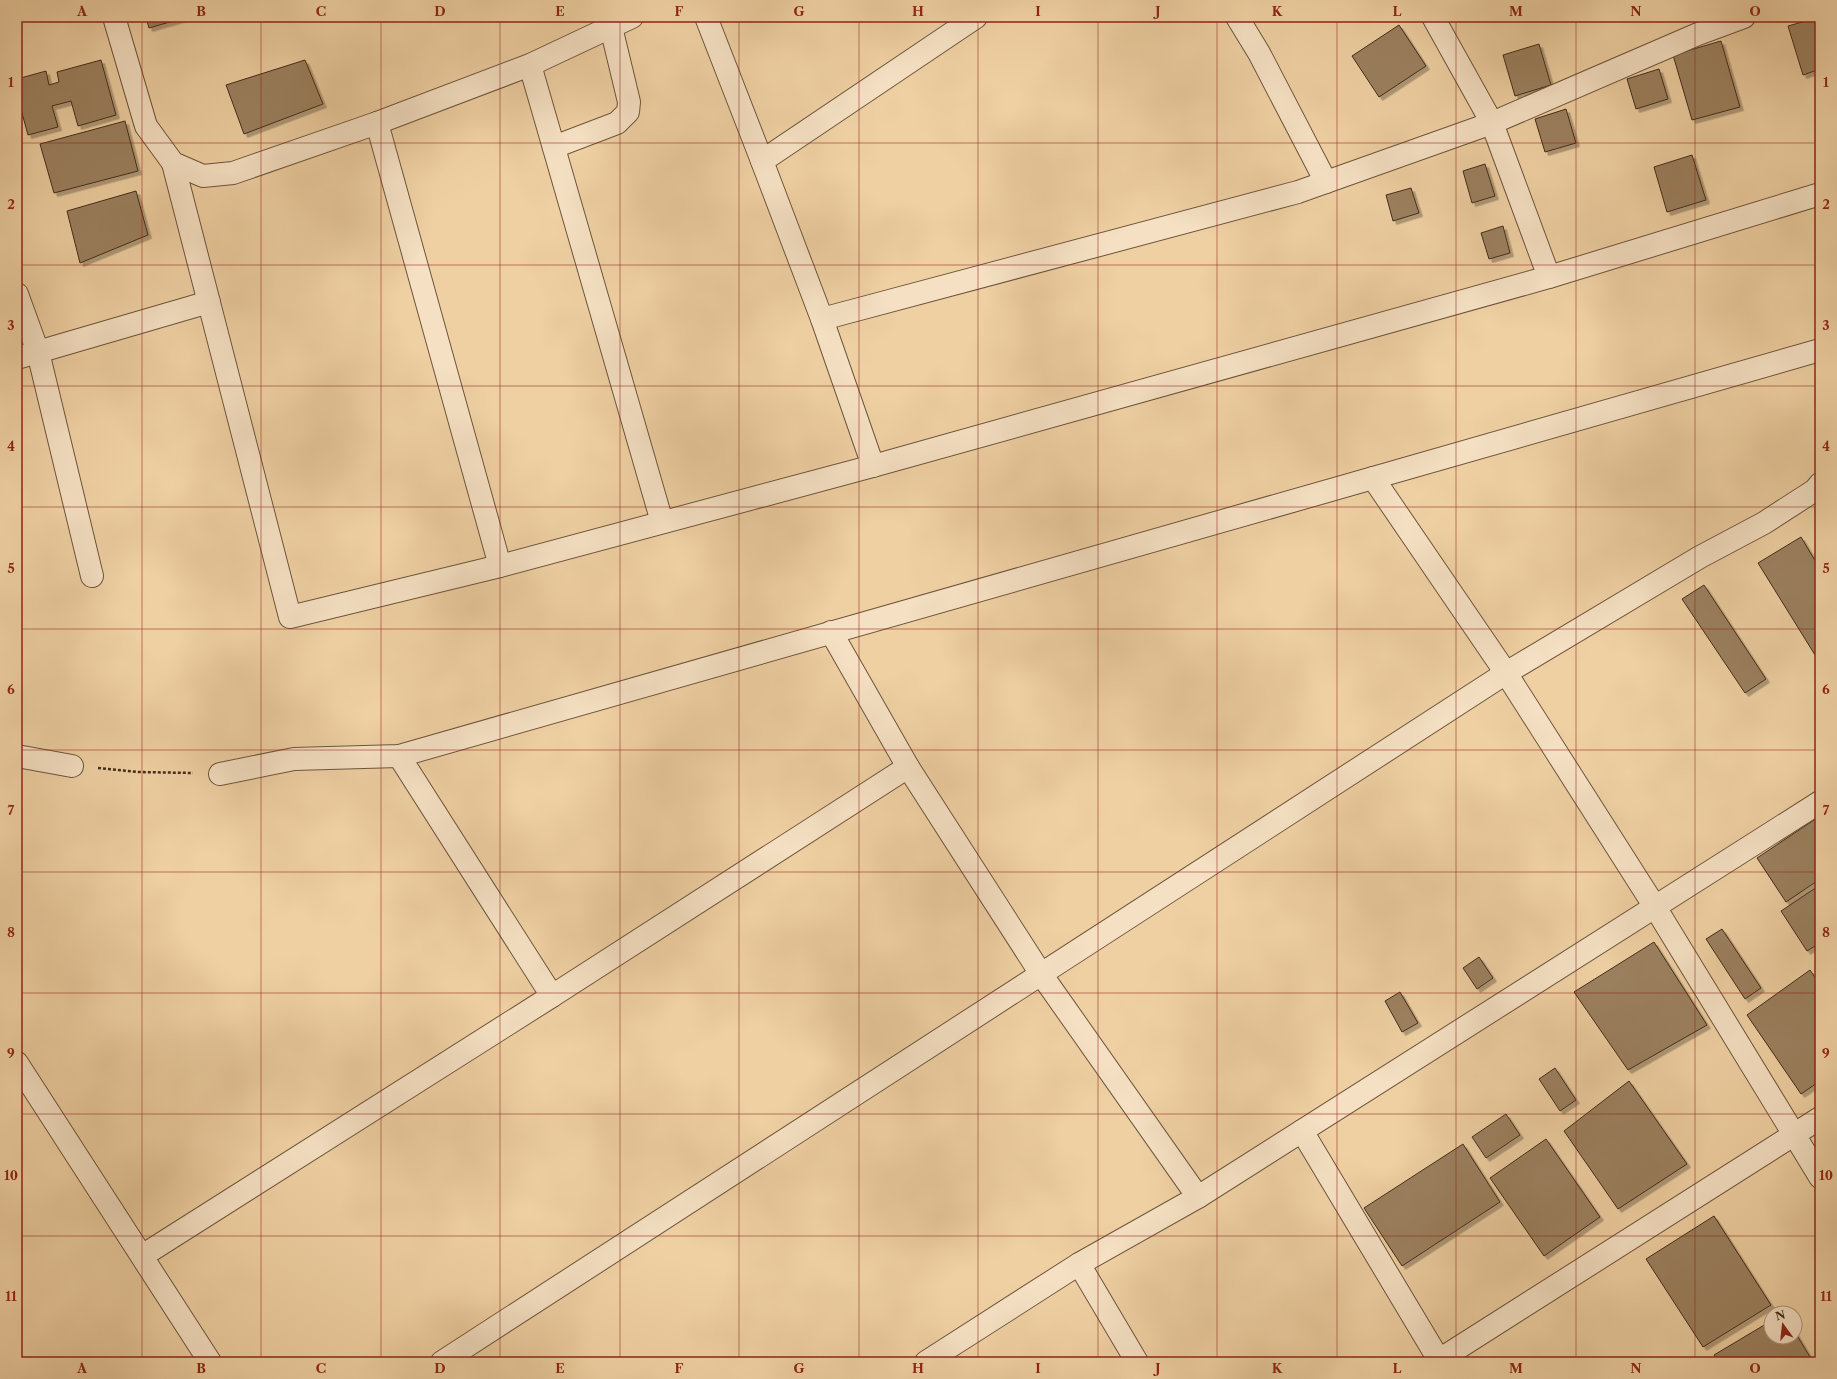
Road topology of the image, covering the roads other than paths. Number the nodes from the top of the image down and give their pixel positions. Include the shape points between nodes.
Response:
1 (114, 17) edge
2 (632, 17) edge
3 (706, 17) edge
4 (976, 17) edge
5 (1237, 17) edge
6 (1433, 17) edge
7 (1744, 17) edge
8 (611, 27) junction
9 (530, 65) junction
10 (377, 123) junction
11 (1492, 124) junction
12 (554, 147) junction
13 (762, 161) junction
14 (173, 163) junction
15 (1326, 182) junction
16 (1820, 194) edge
17 (1549, 277) junction
18 (17, 294) edge
19 (209, 302) junction
20 (822, 319) junction
21 (1820, 350) edge
22 (38, 352) junction
23 (17, 358) edge
24 (873, 466) junction
25 (1373, 478) junction
26 (1820, 484) edge
27 (662, 522) junction
28 (500, 566) junction
29 (92, 576) dead end
30 (830, 632) junction
31 (1506, 673) junction
32 (17, 756) edge
33 (399, 756) junction
34 (72, 766) road end
35 (908, 767) junction
36 (220, 774) road end
37 (1820, 802) edge
38 (1655, 907) junction
39 (1040, 974) junction
40 (552, 996) junction
41 (17, 1063) edge
42 (1820, 1118) edge
43 (1302, 1131) junction
44 (1795, 1134) junction
45 (1820, 1176) edge
46 (1198, 1197) junction
47 (142, 1256) junction
48 (1079, 1264) junction
49 (1437, 1361) edge
50 (210, 1362) edge
51 (442, 1362) edge
52 (926, 1362) edge
53 (1137, 1362) edge

1 - 14 street via 146,126
2 - 8 street
3 - 13 street
4 - 13 street
5 - 15 street via 1259,53
6 - 11 street
7 - 11 street via 1698,34
8 - 9 street
8 - 12 street via 629,102 628,112 617,123
9 - 10 street
9 - 12 street
10 - 14 street via 233,173 203,176
10 - 28 street
11 - 15 street
11 - 17 street
12 - 27 street
13 - 20 street
14 - 19 street
15 - 20 street via 1298,192
16 - 17 street
17 - 24 street
18 - 22 street
19 - 22 street
19 - 28 street via 290,617
20 - 24 street
21 - 25 street
22 - 23 street
22 - 29 street
24 - 27 street
25 - 30 street
25 - 31 street
26 - 31 street via 1815,490 1764,523 1700,557
27 - 28 street
30 - 33 street
30 - 35 street
31 - 38 street
31 - 39 street
32 - 34 street
33 - 36 street via 294,759
33 - 40 street
35 - 39 street
35 - 40 street
37 - 38 street
38 - 43 street
38 - 44 street
39 - 46 street
39 - 51 street
40 - 47 street
41 - 47 street
42 - 44 street
43 - 46 street
43 - 49 street
44 - 45 street
44 - 49 street
46 - 48 street
47 - 50 street
48 - 52 street
48 - 53 street

